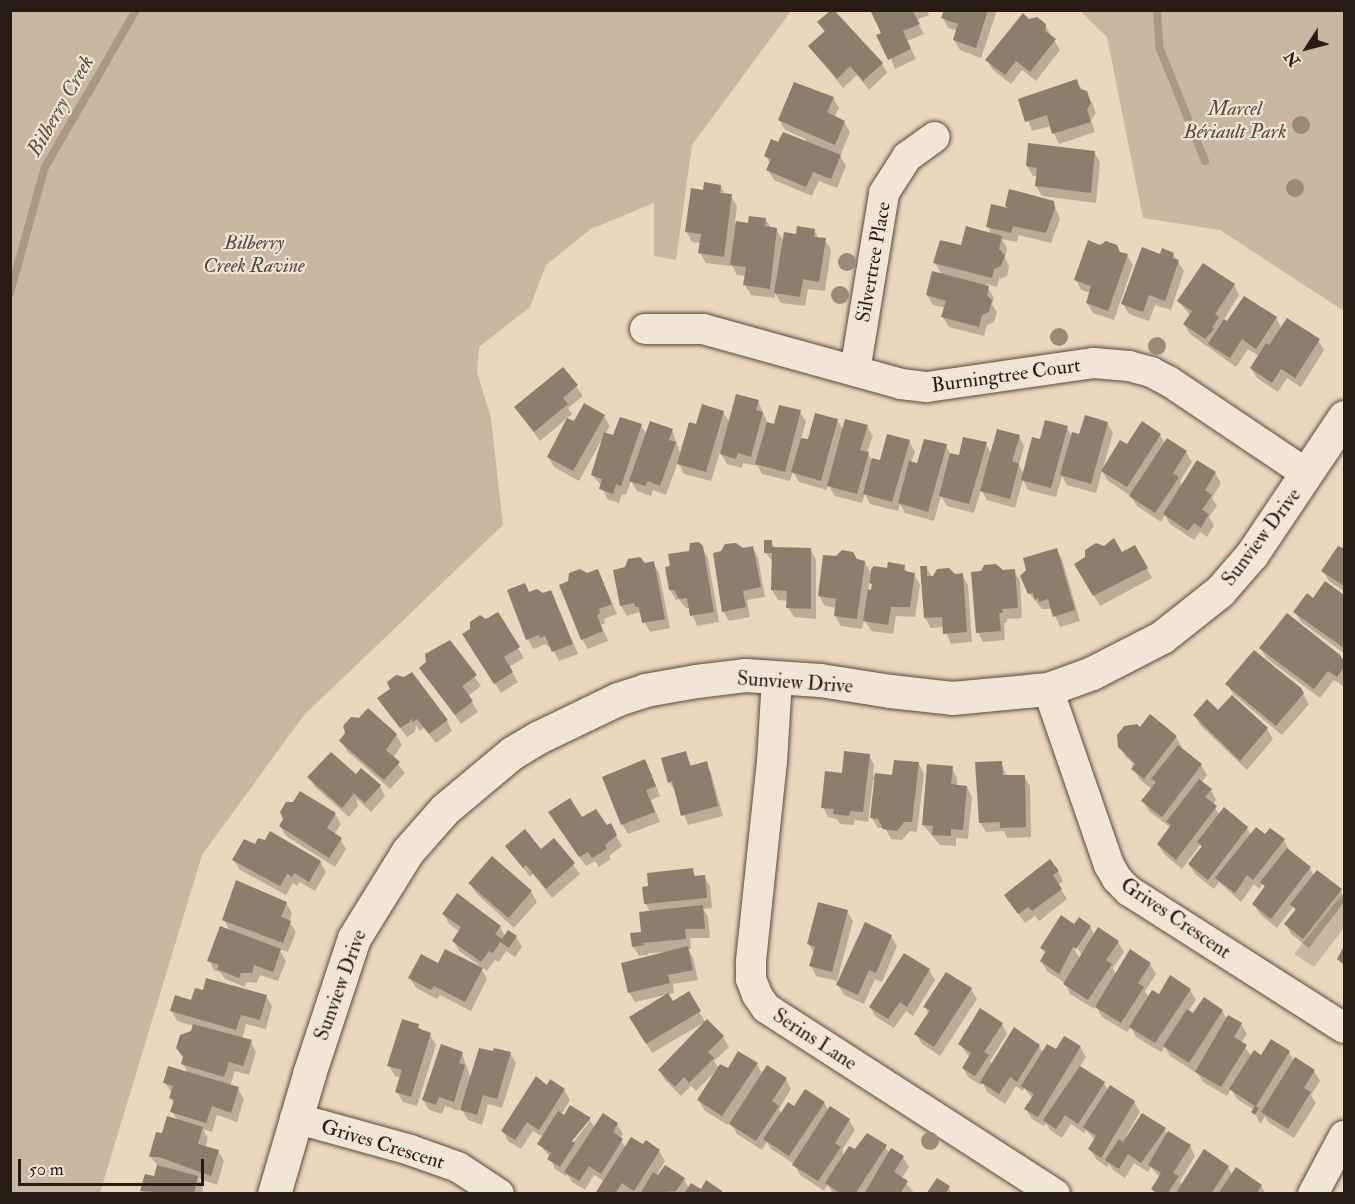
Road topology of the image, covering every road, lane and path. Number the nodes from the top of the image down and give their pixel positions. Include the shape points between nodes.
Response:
1 (935, 137) dead end
2 (645, 329) dead end
3 (855, 371) junction
4 (1344, 417) edge
5 (1307, 474) junction
6 (777, 678) junction
7 (1048, 689) junction
8 (1344, 1028) edge
9 (295, 1118) junction
10 (1344, 1136) edge
11 (274, 1194) edge
12 (499, 1194) edge
13 (1055, 1194) edge
14 (1313, 1194) edge

1 - 3 street, Silvertree Place via 907,157 884,193
2 - 3 street, Burningtree Court via 703,329
3 - 5 street, Burningtree Court via 927,387 1094,363 1129,366 1170,382
4 - 5 street, Sunview Drive
5 - 7 street, Sunview Drive via 1252,554 1220,591 1187,620 1136,653
6 - 7 street, Sunview Drive via 952,698
6 - 9 street, Sunview Drive via 745,675 696,681 618,699 512,753 445,809 408,851 354,938
6 - 13 street, Serins Lane via 751,962 751,979 757,995 766,1008
7 - 8 street, Grives Crescent via 1117,879 1129,891
9 - 11 street, Sunview Drive
9 - 12 street, Grives Crescent via 458,1167
10 - 14 street

